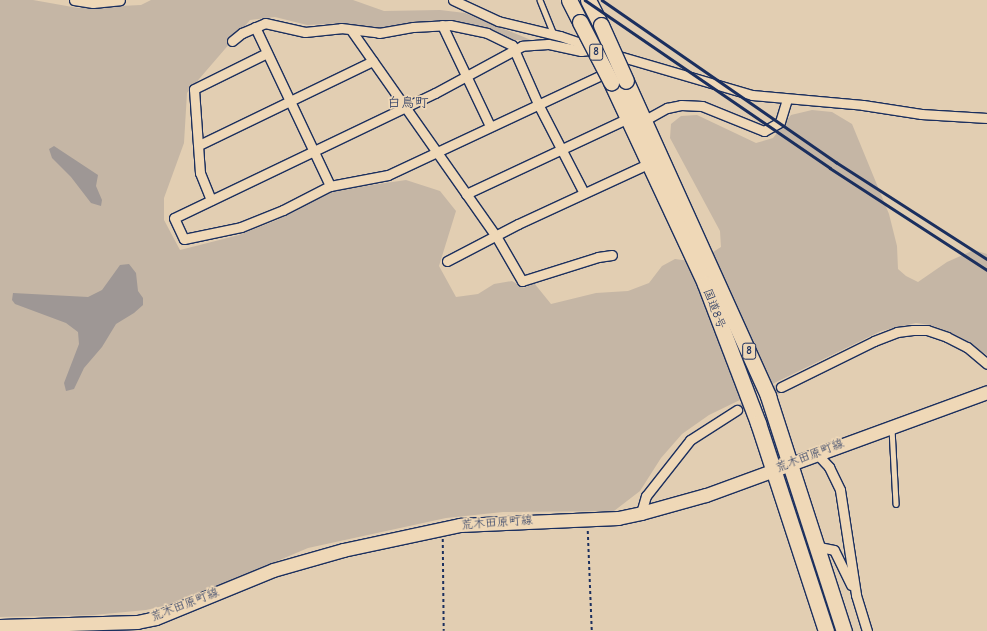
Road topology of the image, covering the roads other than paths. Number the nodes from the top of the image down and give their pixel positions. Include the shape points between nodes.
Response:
1 (74, 0) edge
2 (120, 0) edge
3 (453, 0) edge
4 (540, 0) edge
5 (569, 0) edge
6 (588, 0) edge
7 (442, 25) junction
8 (255, 27) junction
9 (351, 30) junction
10 (554, 35) junction
11 (232, 41) dead end
12 (597, 49) junction
13 (514, 50) junction
14 (267, 53) junction
15 (373, 61) junction
16 (465, 76) junction
17 (608, 77) junction
18 (787, 99) junction
19 (289, 101) junction
20 (538, 104) junction
21 (405, 107) junction
22 (628, 118) junction
23 (987, 118) edge
24 (646, 120) junction
25 (490, 126) junction
26 (199, 145) junction
27 (563, 149) junction
28 (313, 151) junction
29 (437, 152) junction
30 (650, 163) junction
31 (330, 186) junction
32 (584, 193) junction
33 (466, 194) junction
34 (211, 200) junction
35 (496, 236) junction
36 (612, 255) dead end
37 (447, 261) dead end
38 (987, 364) edge
39 (781, 387) tunnel mouth
40 (987, 392) edge
41 (738, 410) tunnel mouth
42 (892, 425) junction
43 (817, 454) junction
44 (791, 464) junction
45 (774, 470) junction
46 (896, 504) dead end
47 (641, 513) junction
48 (819, 547) junction
49 (856, 595) junction
50 (0, 626) edge
51 (826, 631) edge
52 (844, 631) edge
53 (867, 631) edge

1 - 2 street via 93,3
3 - 10 street via 498,21
4 - 10 lane
5 - 17 highway, 国道8号 / 8, bridge
6 - 24 highway, 国道8号 / 8, bridge
7 - 9 street via 379,33
7 - 13 street via 487,33 512,45
7 - 16 street
8 - 9 street via 273,23 305,32
8 - 11 street
8 - 14 street
9 - 15 street
10 - 12 street
12 - 13 street via 581,51 548,44 530,44
12 - 18 street via 752,96
13 - 16 street
13 - 20 street
14 - 19 street
14 - 26 street via 194,89
15 - 19 street
15 - 21 street
16 - 21 street
16 - 25 street
17 - 20 street
17 - 22 highway, 国道8号 / 8
18 - 23 street via 863,105 921,114
18 - 24 street via 780,122 764,131 702,106 681,105 667,108
19 - 26 street
19 - 28 street
20 - 25 street
20 - 27 street
21 - 28 street
21 - 29 street
22 - 27 street
22 - 30 highway, 国道8号 / 8
24 - 44 highway, 国道8号 / 8 via 768,396
25 - 29 street
26 - 34 street via 200,173
27 - 32 street
27 - 33 street
28 - 31 street
28 - 34 street
29 - 31 street via 388,175
29 - 33 street
30 - 32 street
30 - 45 highway, 国道8号 / 8 via 705,284
31 - 34 street via 283,210 241,227 184,239 174,218
32 - 35 street
33 - 35 street
35 - 36 street via 522,281
35 - 37 street
38 - 39 street via 967,347 947,337 928,330 908,331 874,341
40 - 42 main road, 荒木田原町線
41 - 47 street via 690,440 646,496
42 - 43 main road, 荒木田原町線
42 - 46 lane
43 - 44 main road, 荒木田原町線
43 - 49 street via 829,467 840,490
44 - 45 main road, 荒木田原町線
44 - 48 highway, 国道8号 / 8
45 - 47 main road, 荒木田原町線 via 706,495
45 - 51 highway, 国道8号 / 8
47 - 50 main road, 荒木田原町線 via 618,518 460,525 343,550 273,570 156,618 137,622
48 - 49 street via 834,550 838,555
48 - 52 highway, 国道8号 / 8
49 - 53 street

